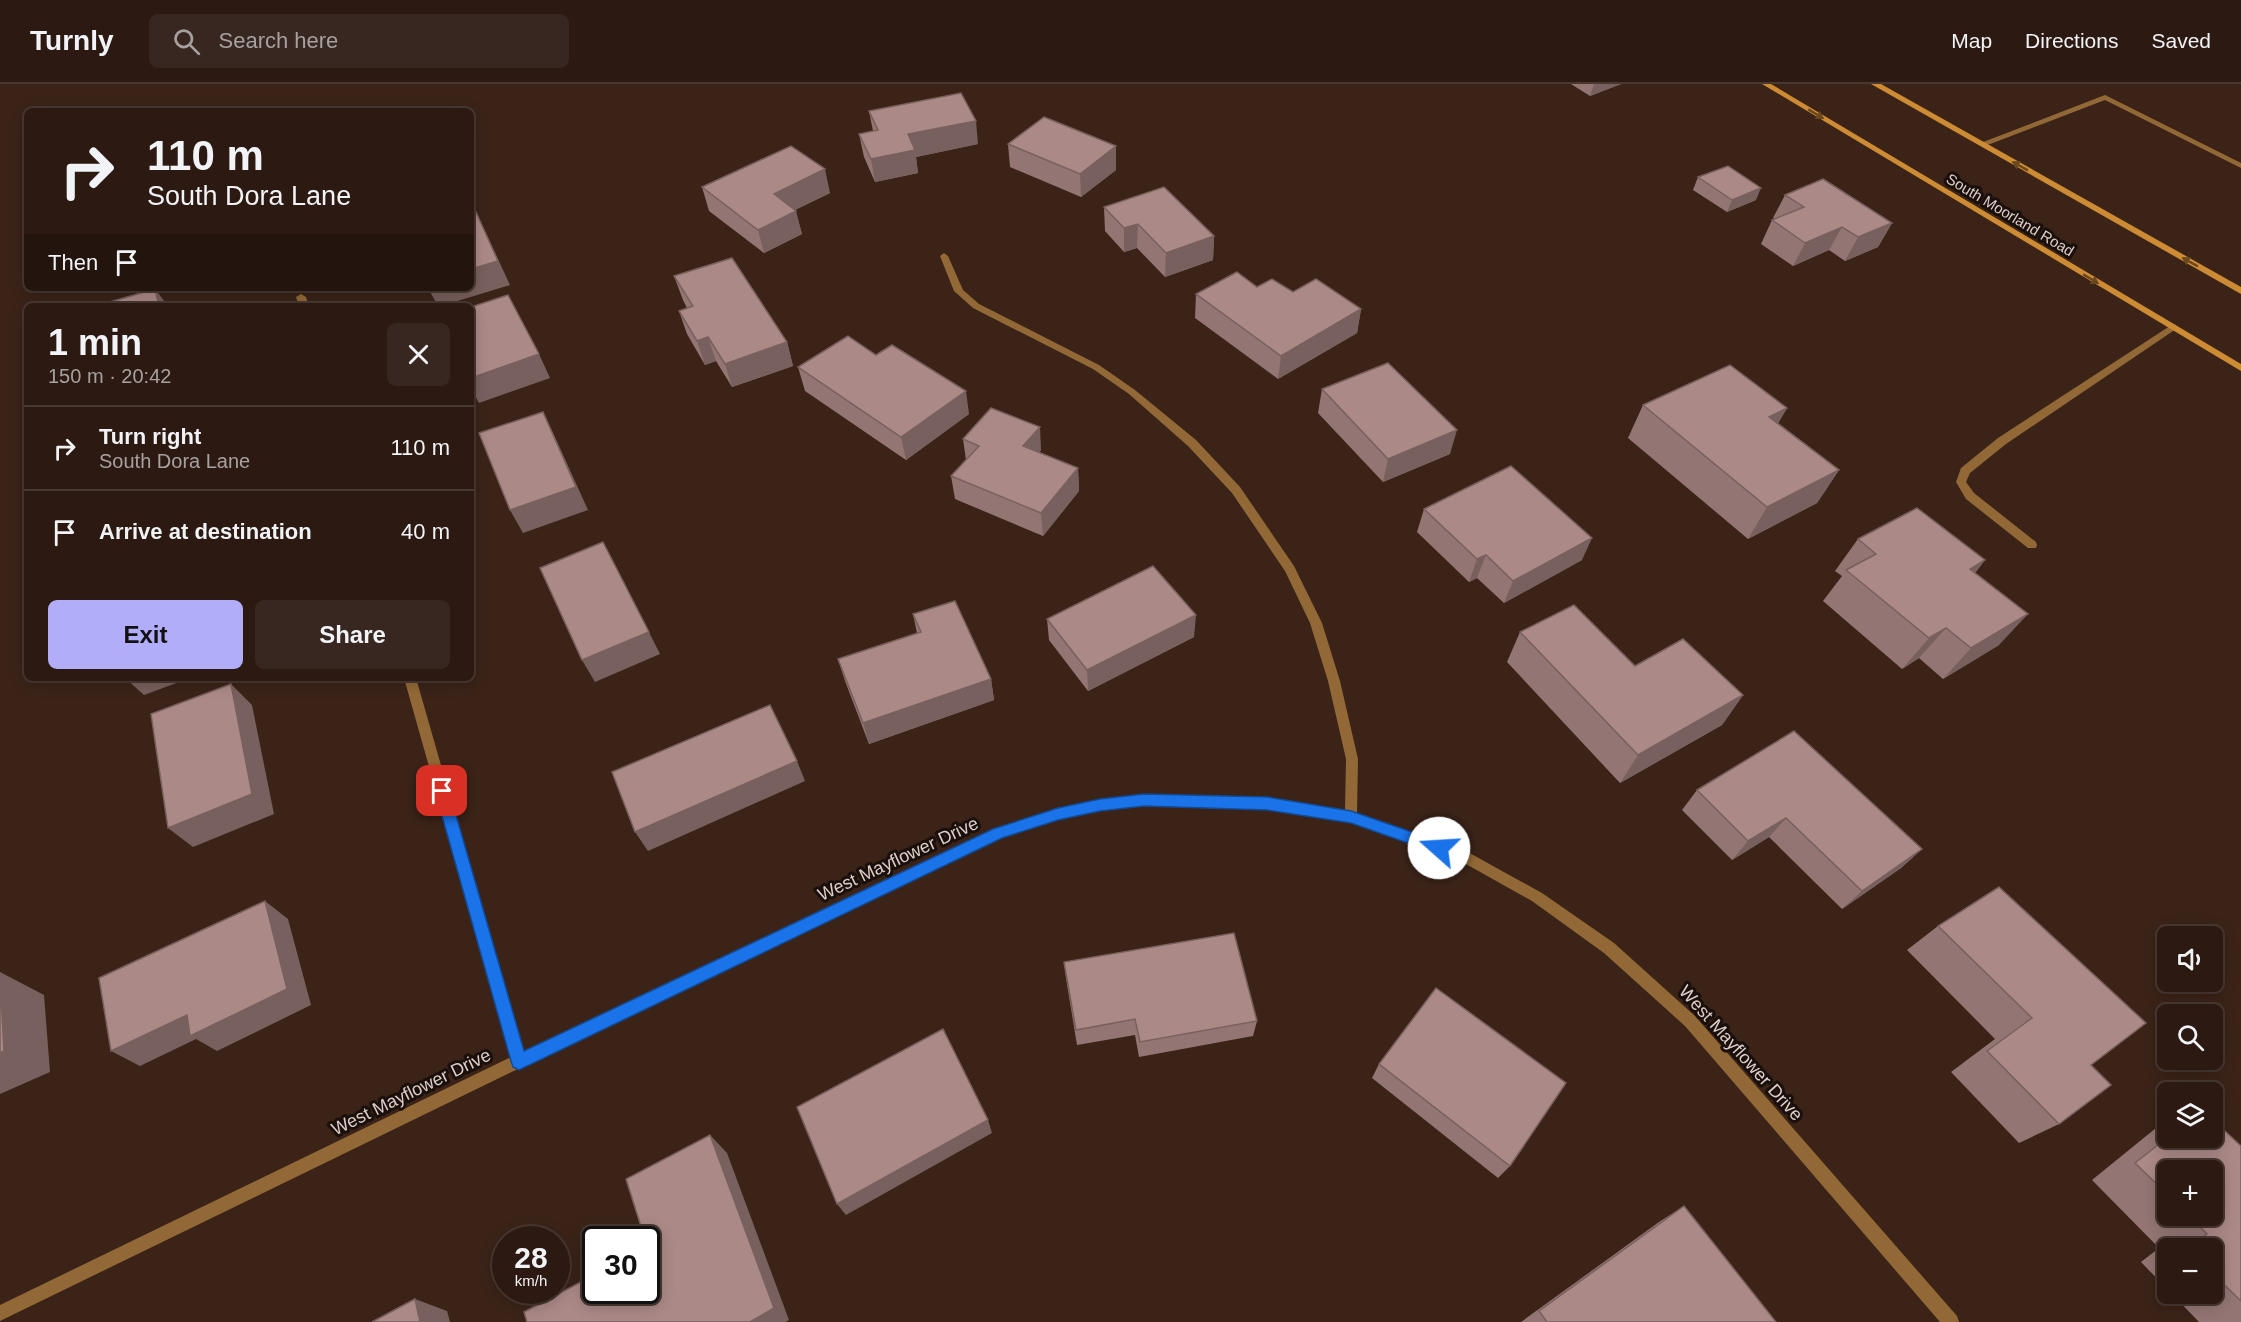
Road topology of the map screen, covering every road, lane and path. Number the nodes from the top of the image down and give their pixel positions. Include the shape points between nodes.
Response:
1 (1766, 84) edge
2 (1875, 84) edge
3 (1982, 144) junction
4 (2241, 166) edge
5 (944, 256) dead end
6 (2241, 291) edge
7 (2173, 327) junction
8 (2241, 368) edge
9 (2032, 545) dead end
10 (411, 681) edge
11 (1351, 817) junction
12 (519, 1061) junction
13 (0, 1313) edge
14 (1951, 1322) edge

1 -> 7 main road, South Moorland Road
2 - 3 main road
3 - 4 street via 2105,97
6 -> 3 main road
5 - 11 street via 959,291 976,306 1096,367 1132,392 1192,443 1236,490 1290,569 1316,623 1352,759
7 - 8 main road, South Moorland Road
7 - 9 street via 2002,441 1965,471 1961,482 1970,496
10 - 12 street
11 - 12 street, West Mayflower Drive via 1267,803 1144,800 1058,814 999,833
11 - 14 street, West Mayflower Drive via 1461,855 1537,897 1609,948 1690,1021
12 - 13 street, West Mayflower Drive

